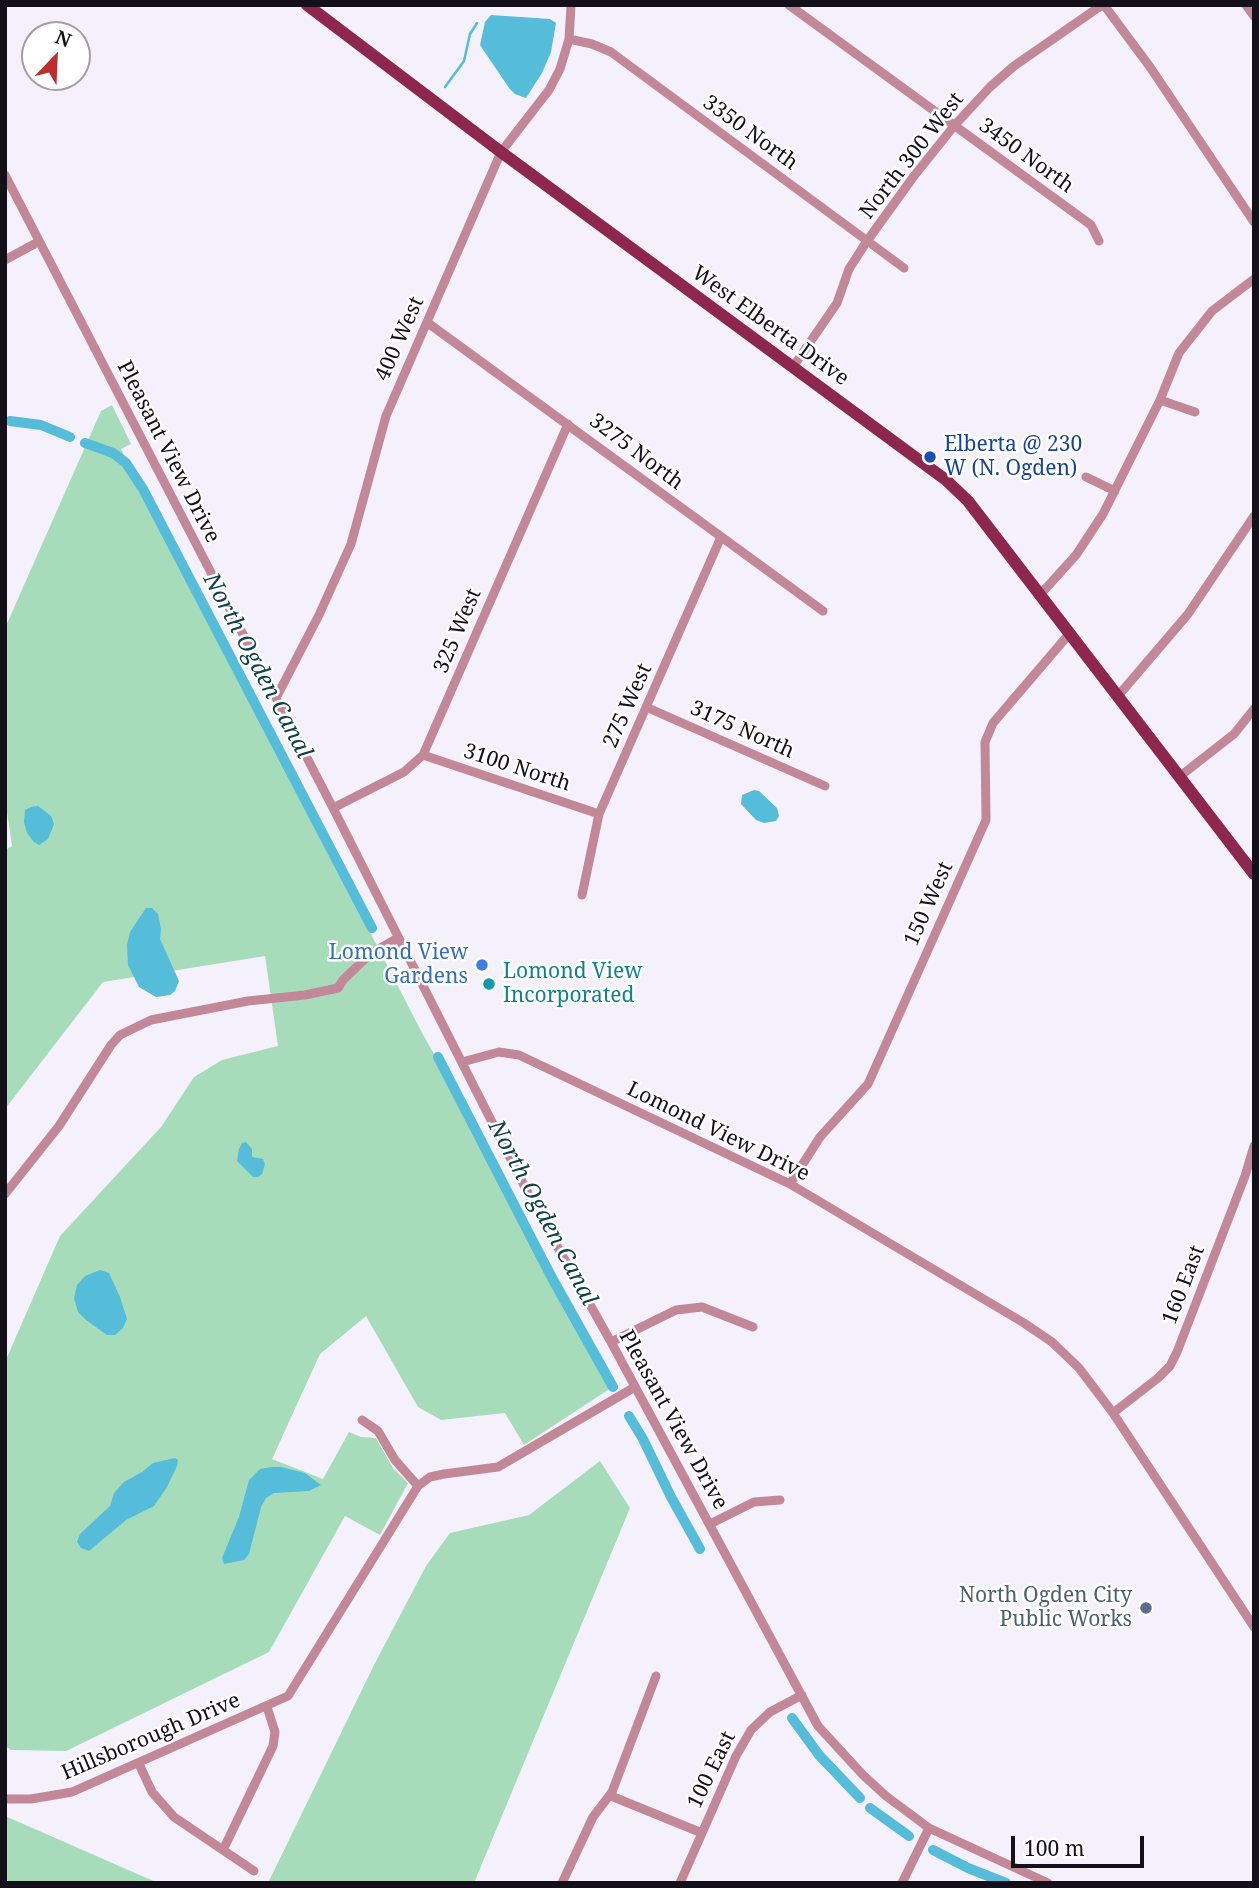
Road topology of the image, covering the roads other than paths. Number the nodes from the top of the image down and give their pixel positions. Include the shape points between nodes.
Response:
1 (307, 5) edge
2 (571, 5) edge
3 (789, 5) edge
4 (1103, 5) edge
5 (1246, 5) edge
6 (1254, 16) edge
7 (569, 39) junction
8 (954, 125) junction
9 (501, 152) junction
10 (5, 175) edge
11 (1254, 222) edge
12 (867, 241) junction
13 (38, 242) junction
14 (1100, 242) dead end
15 (5, 260) edge
16 (904, 268) dead end
17 (1254, 279) edge
18 (428, 323) junction
19 (793, 367) junction
20 (1160, 400) junction
21 (1195, 412) dead end
22 (568, 424) junction
23 (1086, 477) dead end
24 (1115, 491) junction
25 (1254, 516) edge
26 (721, 537) junction
27 (1040, 596) junction
28 (822, 611) dead end
29 (1070, 633) junction
30 (1118, 696) junction
31 (276, 698) junction
32 (646, 707) junction
33 (1254, 709) edge
34 (423, 755) junction
35 (1179, 777) junction
36 (824, 786) dead end
37 (332, 808) junction
38 (599, 814) junction
39 (1252, 868) edge
40 (582, 895) dead end
41 (398, 938) junction
42 (462, 1062) junction
43 (1254, 1146) edge
44 (790, 1184) junction
45 (5, 1194) edge
46 (753, 1327) dead end
47 (611, 1342) junction
48 (635, 1387) junction
49 (1114, 1413) junction
50 (362, 1420) dead end
51 (418, 1486) junction
52 (780, 1500) dead end
53 (710, 1524) junction
54 (1254, 1627) edge
55 (656, 1676) dead end
56 (802, 1695) junction
57 (267, 1707) junction
58 (139, 1763) junction
59 (611, 1796) junction
60 (5, 1799) edge
61 (929, 1828) junction
62 (702, 1833) junction
63 (223, 1850) junction
64 (254, 1871) dead end
65 (562, 1883) edge
66 (680, 1883) edge
67 (902, 1883) edge
68 (1048, 1883) edge

1 - 9 main road, West Elberta Drive
2 - 7 street, 400 West
3 - 8 street, 3450 North
4 - 8 street, North 300 West via 1014,66
4 - 11 street
5 - 6 street
7 - 9 street, 400 West via 549,90
7 - 12 street, 3350 North via 611,52
8 - 12 street, North 300 West
8 - 14 street, 3450 North via 1091,225
9 - 18 street, 400 West
9 - 19 main road, West Elberta Drive
10 - 13 street, Pleasant View Drive
12 - 16 street, 3350 North
12 - 19 street, North 300 West via 849,269 837,303
13 - 15 street
13 - 31 street, Pleasant View Drive
17 - 20 street via 1212,311 1179,353
18 - 22 street, 3275 North
18 - 31 street, 400 West via 386,416 351,544
19 - 27 main road, West Elberta Drive via 953,487
20 - 21 street
20 - 24 street
22 - 26 street, 3275 North
22 - 34 street, 325 West
23 - 24 street
24 - 27 street via 1076,555
25 - 30 street via 1188,614
26 - 28 street, 3275 North
26 - 32 street, 275 West
27 - 29 main road, West Elberta Drive
29 - 30 main road, West Elberta Drive
29 - 44 street, 150 West via 993,723 985,742 986,820 868,1084 820,1138
30 - 35 main road, West Elberta Drive
31 - 37 street, Pleasant View Drive
32 - 36 street, 3175 North
32 - 38 street, 275 West
33 - 35 street via 1234,734
34 - 37 street, 325 West via 404,772
34 - 38 street, 3100 North
35 - 39 main road, West Elberta Drive
37 - 41 street, Pleasant View Drive
38 - 40 street, 275 West
41 - 42 street, Pleasant View Drive
41 - 45 street via 370,954 338,988 152,1020 120,1035 59,1126
42 - 44 street, Lomond View Drive via 499,1052 519,1055
42 - 47 street, Pleasant View Drive via 534,1205
43 - 49 street, 160 East via 1170,1366
44 - 49 street, Lomond View Drive via 1052,1342
46 - 47 street via 702,1307 676,1310
47 - 48 street, Pleasant View Drive
48 - 51 street via 498,1467 444,1474
48 - 53 street, Pleasant View Drive
49 - 54 street, Lomond View Drive
50 - 51 street via 379,1431
51 - 57 street, Hillsborough Drive via 298,1682 288,1696
52 - 53 street via 754,1502
53 - 56 street, Pleasant View Drive
55 - 59 street
56 - 61 street, Pleasant View Drive via 818,1726 863,1775
56 - 62 street, 100 East via 770,1712 751,1730
57 - 58 street, Hillsborough Drive
57 - 63 street, Hillsborough Drive via 275,1732 273,1746
58 - 60 street, Hillsborough Drive via 72,1792
58 - 63 street via 166,1809
59 - 62 street
59 - 65 street via 593,1817
61 - 67 street
61 - 68 street, Pleasant View Drive
62 - 66 street, 100 East
63 - 64 street

